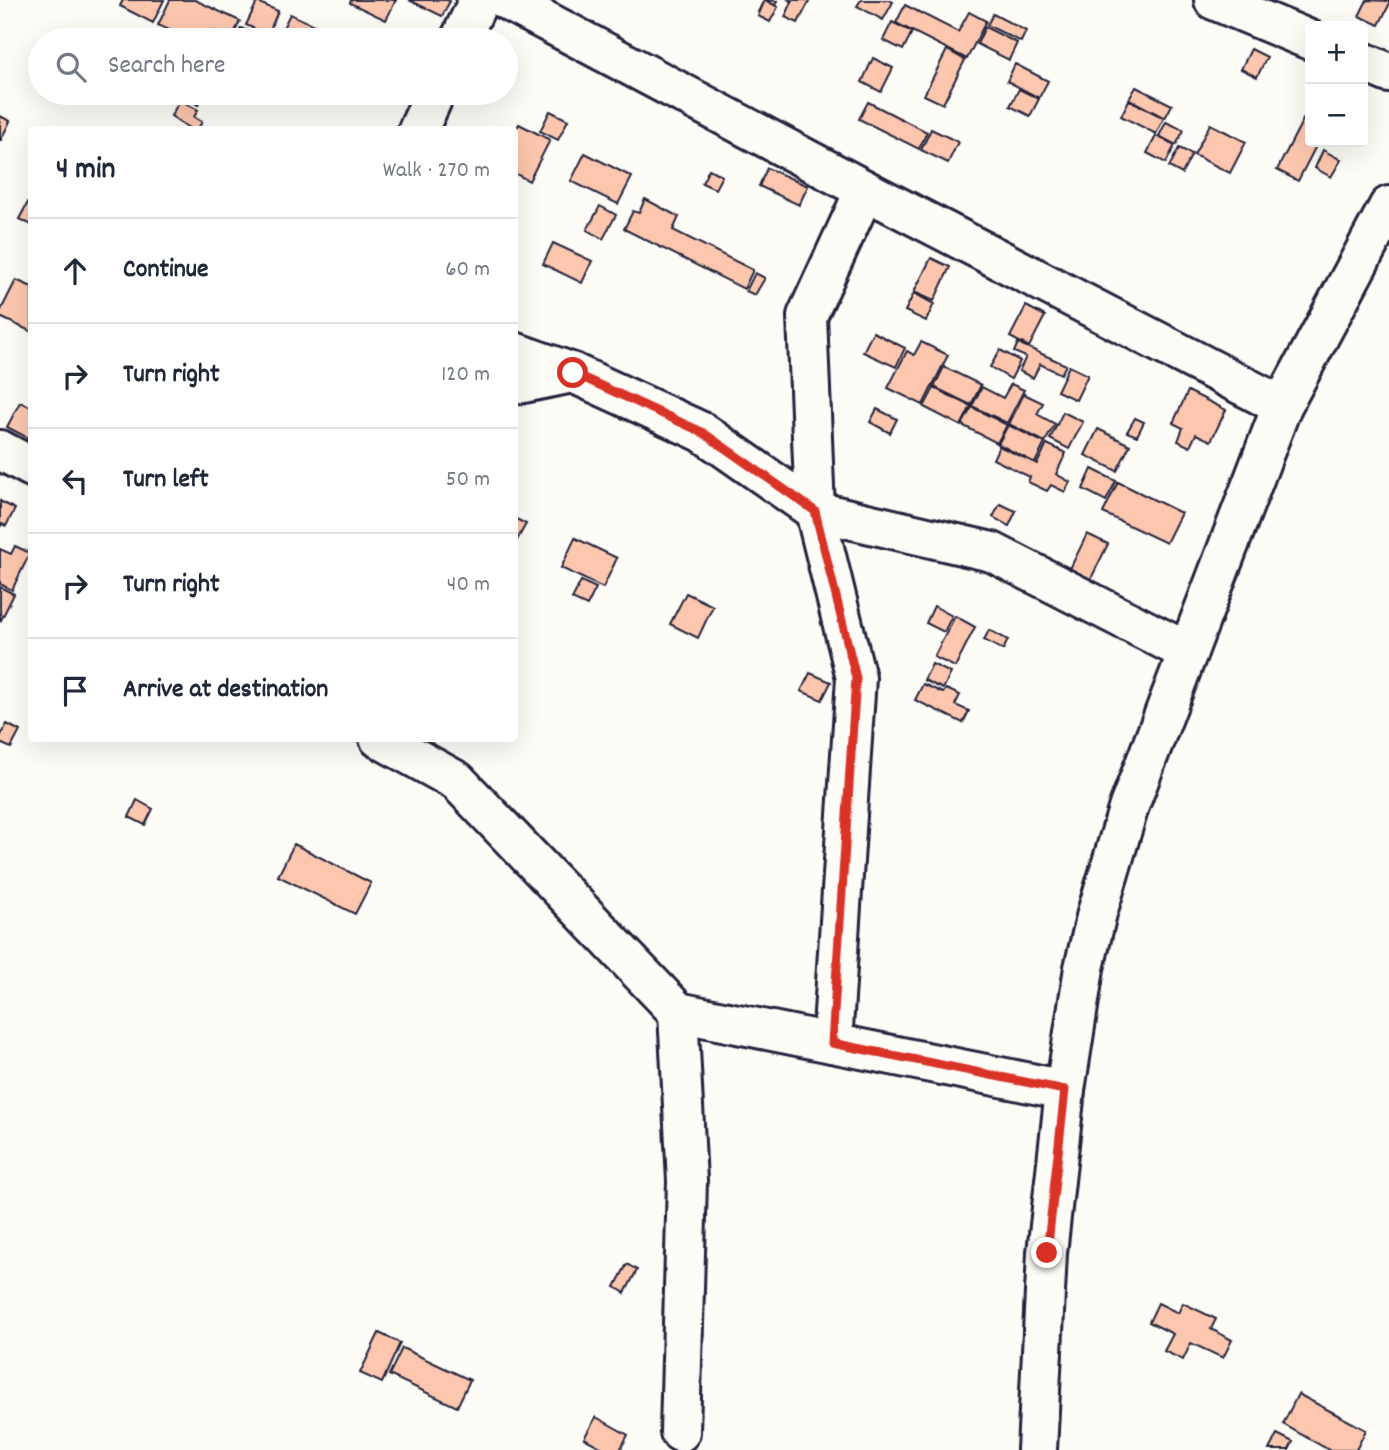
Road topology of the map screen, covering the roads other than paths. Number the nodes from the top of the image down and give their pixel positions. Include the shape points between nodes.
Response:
1 (479, 0) edge
2 (506, 0) edge
3 (1214, 0) edge
4 (466, 28) edge
5 (1305, 38) edge
6 (1368, 64) edge
7 (1389, 74) edge
8 (429, 105) edge
9 (420, 126) edge
10 (864, 190) junction
11 (1389, 206) edge
12 (518, 353) edge
13 (573, 373) junction
14 (518, 384) edge
15 (1282, 406) junction
16 (0, 450) edge
17 (28, 465) edge
18 (815, 511) junction
19 (1188, 652) junction
20 (386, 742) edge
21 (678, 1012) junction
22 (832, 1043) junction
23 (1065, 1090) junction
24 (680, 1432) dead end
25 (1037, 1450) edge

1 - 4 street
2 - 10 street
3 - 5 street
6 - 7 street
8 - 9 street
10 - 15 street
10 - 18 street via 807,316
11 - 15 street
12 - 13 street
13 - 14 street
13 - 18 street via 702,432
15 - 19 street
16 - 17 street
18 - 19 street via 992,552
18 - 22 street via 856,678
19 - 23 street via 1112,859 1084,968
20 - 21 street via 457,781
21 - 22 street
21 - 24 street via 687,1181
22 - 23 street
23 - 25 street via 1047,1253

